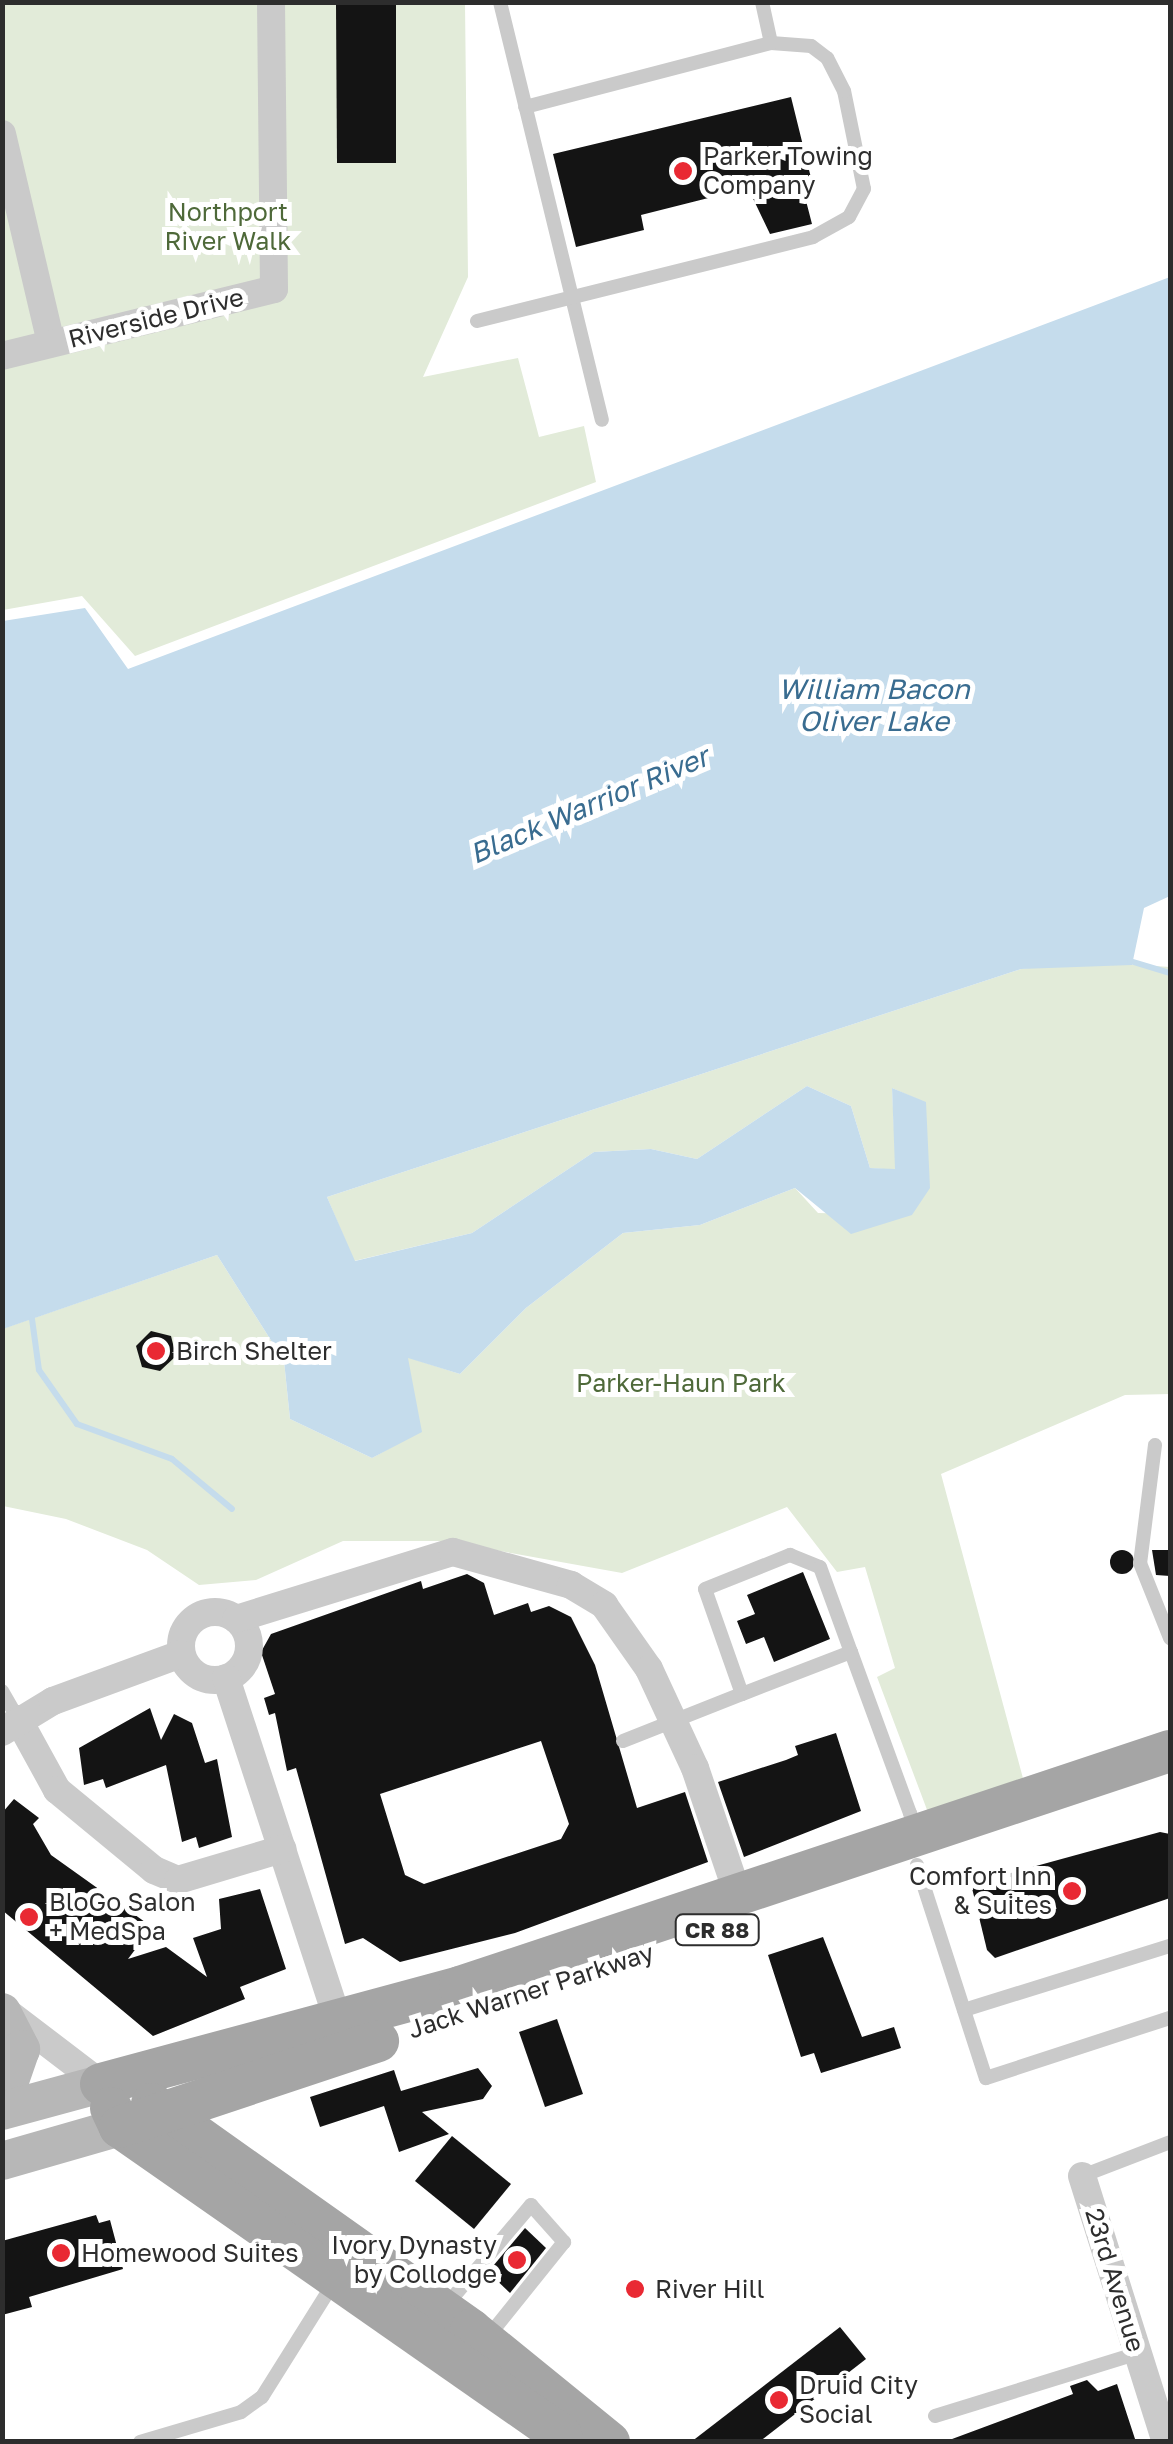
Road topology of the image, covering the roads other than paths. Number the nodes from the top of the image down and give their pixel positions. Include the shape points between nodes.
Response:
1 (271, 2) edge
2 (500, 2) edge
3 (762, 2) edge
4 (771, 43) junction
5 (525, 107) junction
6 (2, 134) edge
7 (574, 295) junction
8 (477, 321) dead end
9 (52, 343) junction
10 (2, 356) edge
11 (602, 420) dead end
12 (1155, 1445) dead end
13 (236, 1620) junction
14 (1170, 1638) edge
15 (851, 1652) junction
16 (182, 1654) junction
17 (226, 1678) junction
18 (2, 1692) edge
19 (742, 1694) junction
20 (674, 1722) junction
21 (10, 1726) edge
22 (623, 1740) dead end
23 (1170, 1751) edge
24 (1170, 1777) edge
25 (282, 1850) junction
26 (917, 1851) junction
27 (739, 1898) junction
28 (1170, 1946) edge
29 (2, 2010) edge
30 (964, 2010) junction
31 (1170, 2018) edge
32 (339, 2023) junction
33 (262, 2078) junction
34 (101, 2084) junction
35 (2, 2108) edge
36 (171, 2111) junction
37 (120, 2127) junction
38 (1170, 2142) edge
39 (2, 2161) edge
40 (242, 2162) junction
41 (1082, 2176) joint
42 (337, 2278) junction
43 (442, 2310) junction
44 (485, 2342) junction
45 (1138, 2354) junction
46 (935, 2416) dead end
47 (140, 2442) edge
48 (568, 2442) edge
49 (609, 2442) edge
50 (1166, 2442) edge

1 - 9 street, Riverside Drive via 274,289
2 - 5 lane
3 - 4 lane
4 - 5 lane
4 - 7 lane via 811,46 836,70 864,178 860,204 813,237
5 - 7 lane
6 - 9 street
7 - 8 lane
7 - 11 lane
9 - 10 street
12 - 14 lane via 1140,1563
13 - 16 street via 218,1612 198,1616 183,1632
13 - 17 street via 248,1653
13 - 20 street via 426,1555 466,1552 571,1585 604,1605 629,1634
15 - 19 lane
15 - 19 lane via 820,1567 790,1555 705,1589
15 - 26 lane
16 - 17 street via 202,1678
16 - 21 street
17 - 25 street
18 - 21 lane
19 - 20 lane
20 - 22 lane
20 - 27 street
21 - 25 street via 57,1790 154,1870 178,1880
23 - 26 main road, Jack Warner Parkway
24 - 26 main road, Jack Warner Parkway / CR 88
25 - 32 street
26 - 27 main road, Jack Warner Parkway
26 - 30 lane
26 - 33 main road, Jack Warner Parkway / CR 88
27 - 32 main road, Jack Warner Parkway
28 - 30 lane
29 - 34 street
29 - 35 main road via 21,2049
30 - 31 lane via 986,2078
32 - 34 main road, Jack Warner Parkway
33 - 36 main road, Jack Warner Parkway / CR 88
33 - 40 main road via 232,2104 231,2142
34 - 35 main road, Jack Warner Parkway
34 - 36 main road
34 - 37 main road
36 - 37 main road, Jack Warner Parkway / CR 88
36 - 40 main road
37 - 39 main road, Jack Warner Parkway / CR 88
37 - 42 main road
38 - 41 lane
40 - 43 main road
41 - 45 street, 23rd Avenue
42 - 47 lane via 262,2397 241,2412
42 - 48 main road
43 - 44 main road
43 - 44 lane via 531,2205 564,2242
44 - 49 main road
45 - 46 lane
45 - 50 street, 23rd Avenue

